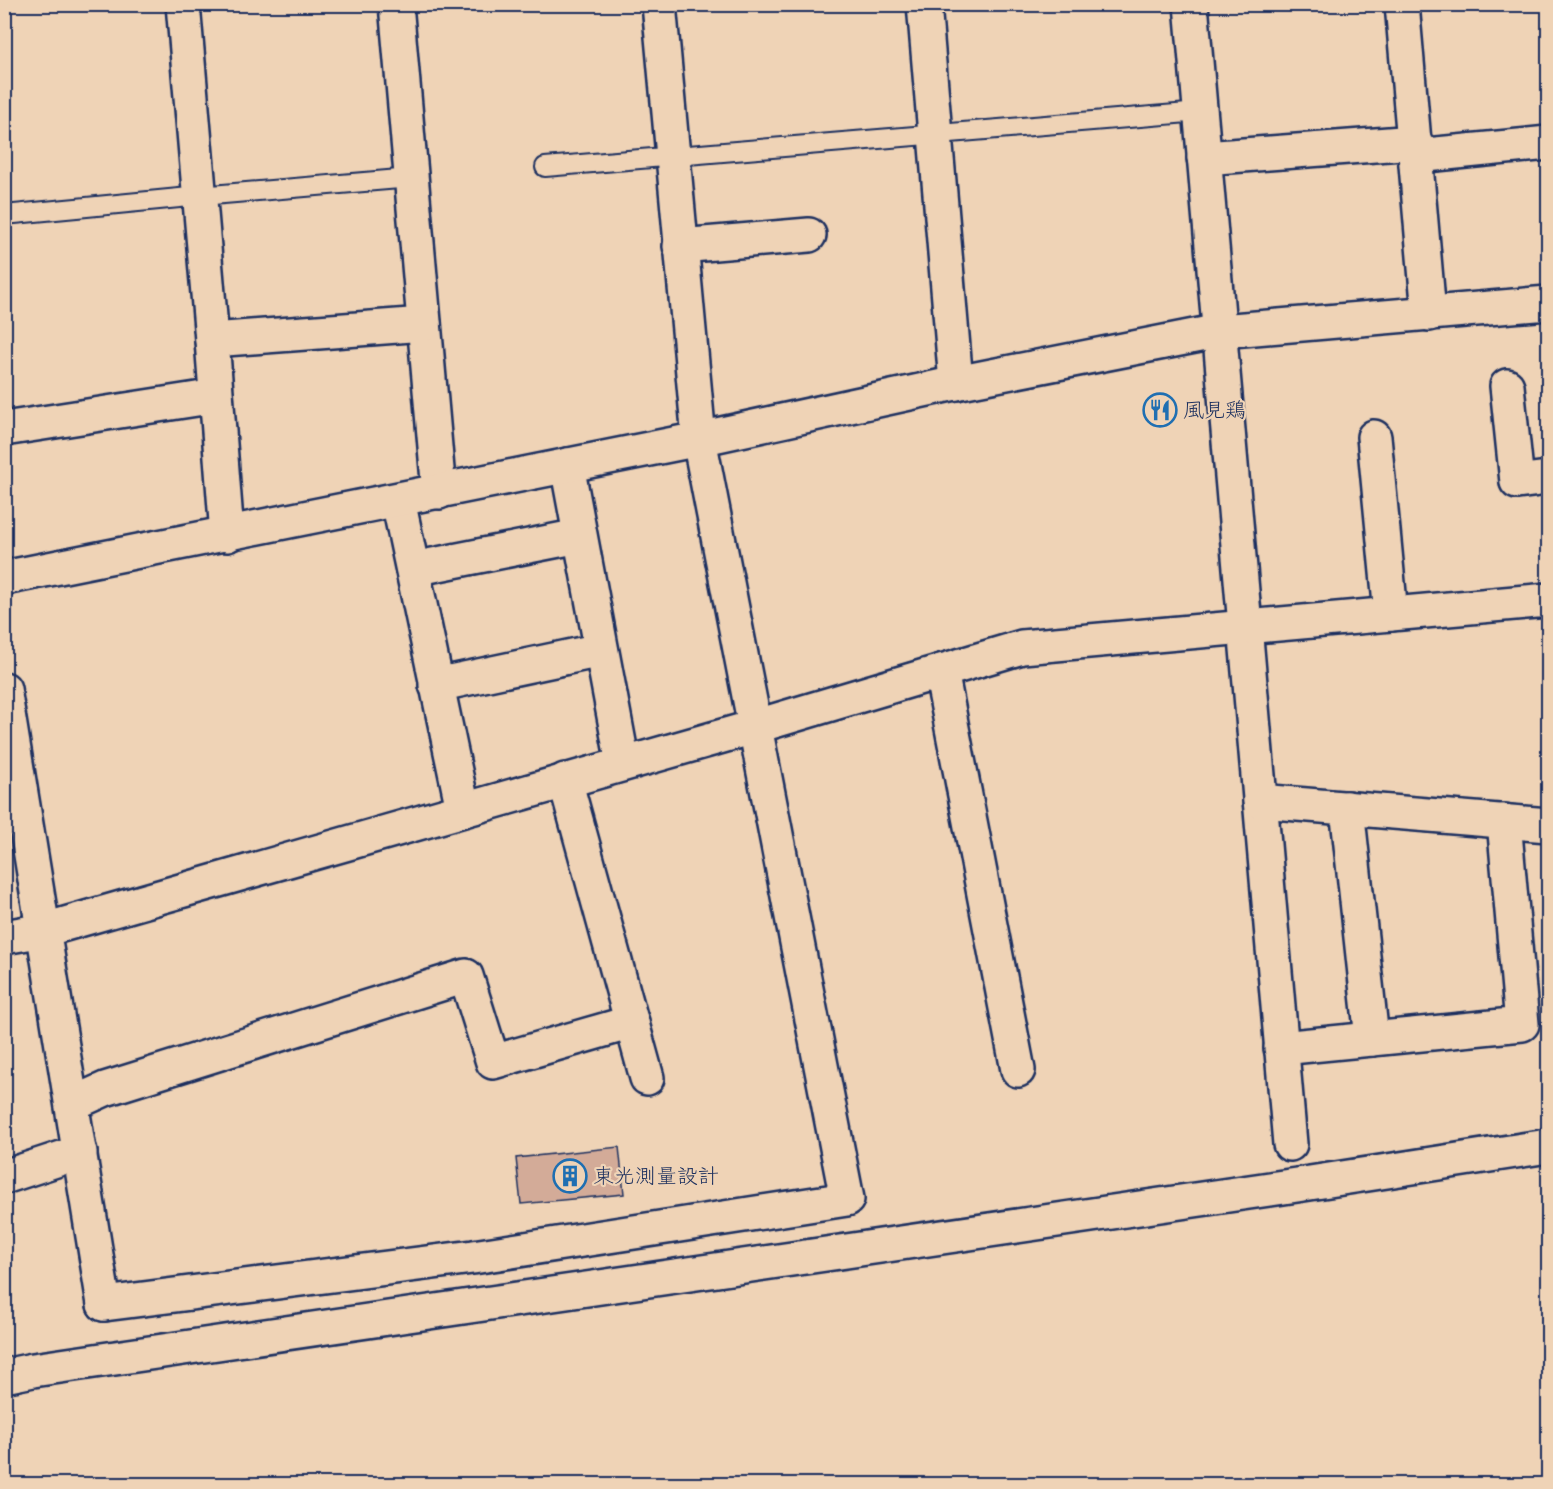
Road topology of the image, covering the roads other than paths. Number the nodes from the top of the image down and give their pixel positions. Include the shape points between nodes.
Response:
1 (183, 4) edge
2 (396, 4) edge
3 (659, 4) edge
4 (924, 4) edge
5 (1191, 4) edge
6 (1402, 4) edge
7 (1200, 112) junction
8 (935, 135) junction
9 (1548, 143) edge
10 (1415, 149) junction
11 (672, 156) junction
12 (1204, 158) junction
13 (545, 167) dead end
14 (411, 178) junction
15 (200, 196) junction
16 (4, 215) edge
17 (809, 235) dead end
18 (680, 246) junction
19 (1548, 303) edge
20 (1429, 314) junction
21 (423, 324) junction
22 (1220, 331) junction
23 (212, 340) junction
24 (956, 383) junction
25 (1507, 386) dead end
26 (216, 396) junction
27 (4, 429) edge
28 (1374, 437) dead end
29 (699, 439) junction
30 (567, 465) junction
31 (1548, 478) edge
32 (439, 492) junction
33 (398, 500) junction
34 (227, 535) junction
35 (579, 536) junction
36 (413, 569) junction
37 (4, 578) edge
38 (1548, 600) edge
39 (1391, 614) junction
40 (1245, 627) junction
41 (601, 650) junction
42 (941, 671) junction
43 (436, 685) junction
44 (4, 689) edge
45 (754, 727) junction
46 (622, 764) junction
47 (565, 780) junction
48 (1260, 801) junction
49 (1347, 808) junction
50 (463, 809) junction
51 (1504, 821) junction
52 (1548, 825) edge
53 (44, 930) junction
54 (4, 937) edge
55 (632, 1022) junction
56 (1372, 1039) junction
57 (1281, 1048) junction
58 (1018, 1070) dead end
59 (646, 1078) dead end
60 (72, 1104) junction
61 (1290, 1144) dead end
62 (1548, 1146) edge
63 (80, 1152) junction
64 (4, 1177) edge
65 (4, 1376) edge

1 - 15 street
2 - 14 street
3 - 11 street
4 - 8 street
5 - 7 street
6 - 10 street
7 - 8 lane
7 - 12 street
8 - 11 lane
8 - 24 street
9 - 10 street
10 - 12 street
10 - 20 street
11 - 13 lane
11 - 18 street
12 - 22 street
14 - 15 lane
14 - 21 street
15 - 16 lane
15 - 23 street
17 - 18 street
18 - 29 street
19 - 20 street
20 - 22 street
21 - 23 street
21 - 32 street
22 - 24 street
22 - 40 street
23 - 26 street
24 - 29 street
25 - 31 street via 1517,482
26 - 27 street
26 - 34 street
28 - 39 street
29 - 30 street
29 - 45 street
30 - 32 street
30 - 35 street
32 - 33 street
33 - 34 street
33 - 36 street
34 - 37 street
35 - 36 street
35 - 41 street
36 - 43 street
38 - 39 street
39 - 40 street
40 - 42 street via 1022,647
40 - 48 street
41 - 43 street
41 - 46 street
42 - 45 street
42 - 58 street
43 - 50 street
44 - 53 street
45 - 46 street
45 - 63 street via 847,1199 473,1257 104,1304
46 - 47 street
47 - 50 street
47 - 55 street
48 - 49 street
48 - 57 street
49 - 51 street
49 - 56 street
50 - 53 street
51 - 52 street
51 - 56 street via 1522,1024
53 - 54 street
53 - 60 street
55 - 59 street
55 - 60 street via 493,1062 466,976 105,1089
56 - 57 street
57 - 61 street
60 - 63 street
62 - 65 street
63 - 64 street

